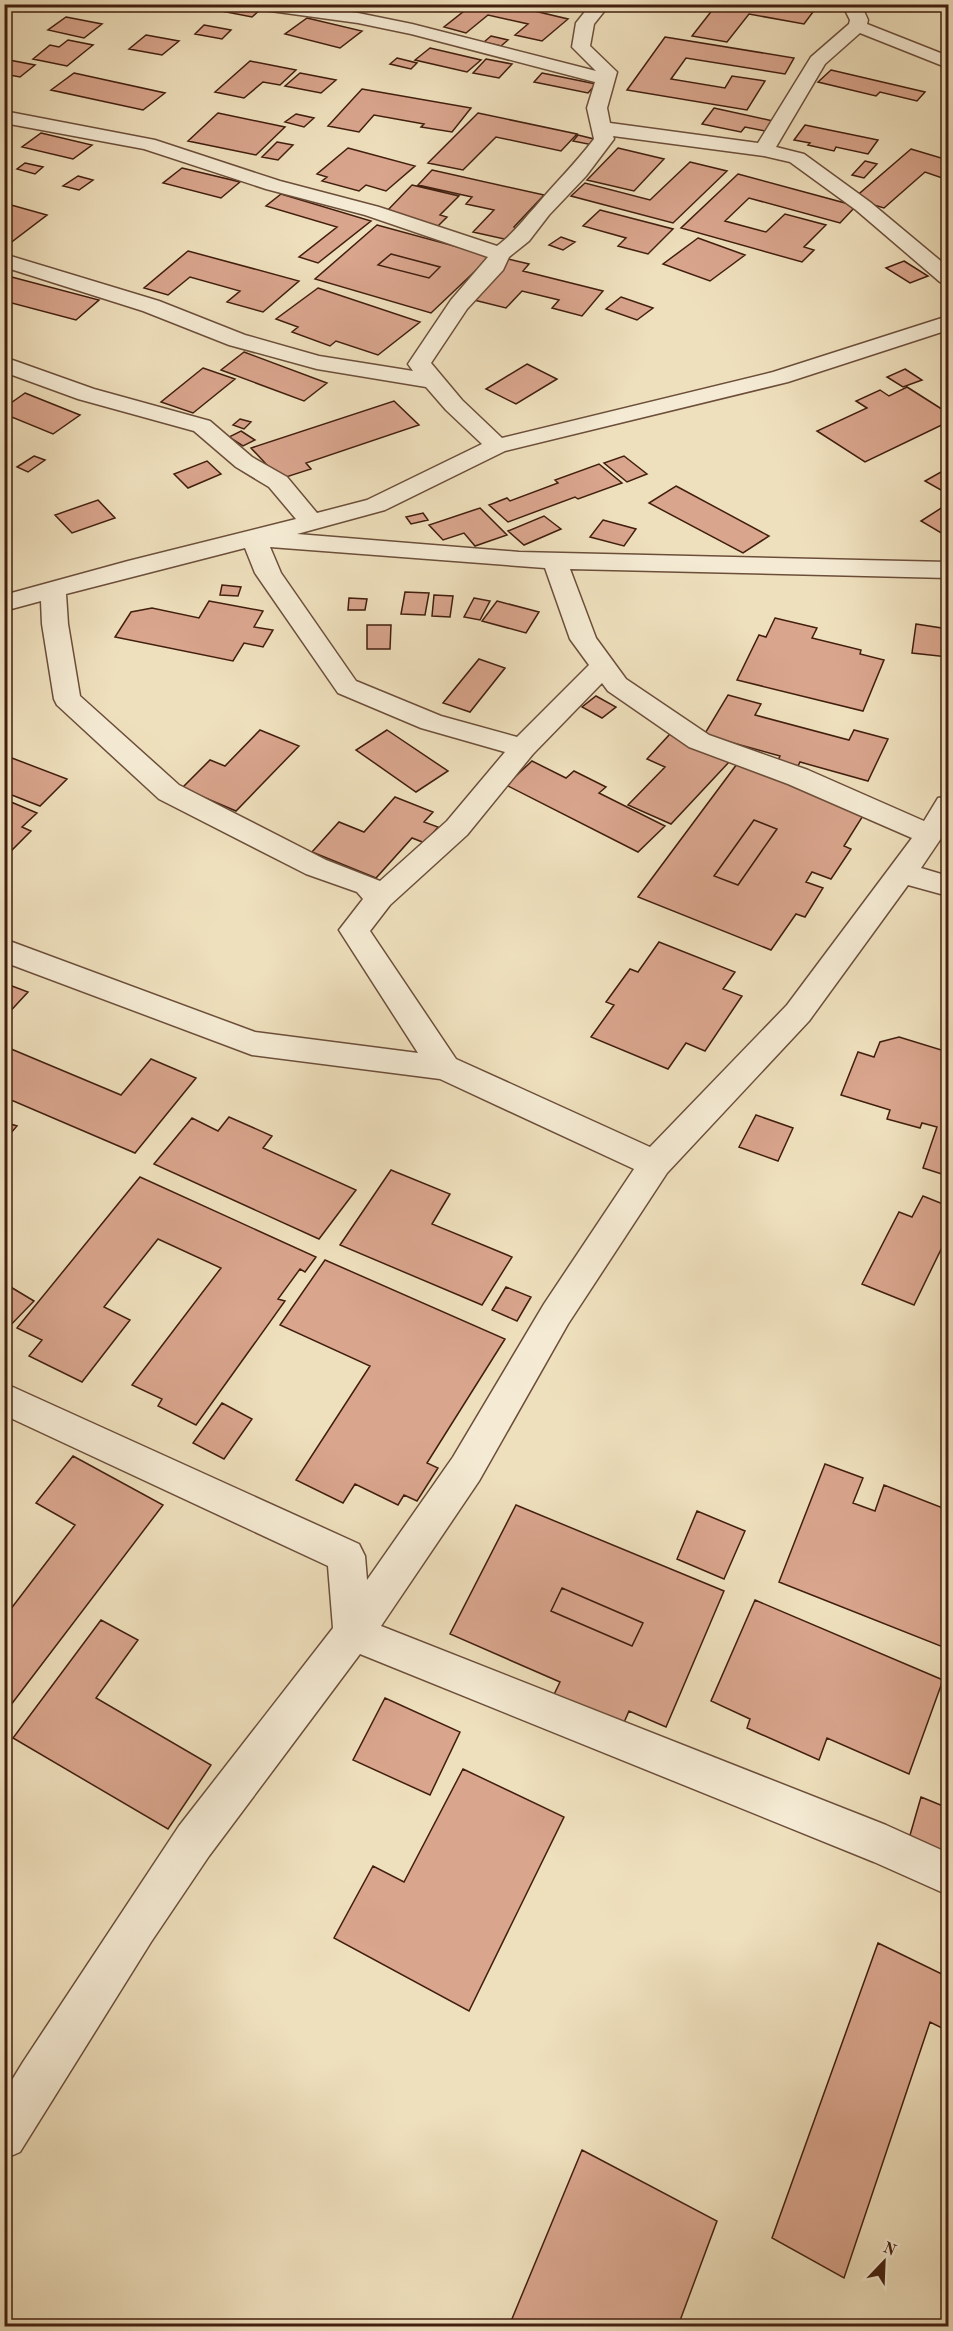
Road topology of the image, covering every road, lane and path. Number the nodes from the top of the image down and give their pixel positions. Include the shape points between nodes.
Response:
1 (256, 4) edge
2 (601, 4) edge
3 (863, 4) edge
4 (338, 10) edge
5 (857, 26) junction
6 (948, 62) edge
7 (605, 80) junction
8 (4, 117) edge
9 (600, 128) junction
10 (764, 150) junction
11 (500, 254) junction
12 (4, 260) edge
13 (948, 277) edge
14 (948, 323) edge
15 (4, 364) edge
16 (433, 381) junction
17 (497, 446) junction
18 (312, 523) junction
19 (254, 538) junction
20 (555, 561) junction
21 (948, 570) edge
22 (53, 589) junction
23 (4, 603) edge
24 (603, 666) junction
25 (523, 748) junction
26 (948, 805) edge
27 (930, 835) junction
28 (901, 873) junction
29 (948, 886) edge
30 (380, 898) junction
31 (4, 950) edge
32 (446, 1068) junction
33 (655, 1164) junction
34 (4, 1398) edge
35 (353, 1633) junction
36 (948, 1874) edge
37 (4, 2136) edge

1 - 4 street
2 - 7 street via 585,23 581,47 608,72
3 - 5 street via 854,10 859,20
4 - 7 street
5 - 6 street
5 - 10 street via 818,61
7 - 9 street via 597,108
8 - 11 street via 148,144
9 - 10 street
9 - 11 street via 604,140 579,172 522,237
10 - 13 street via 797,158 863,206
11 - 16 street via 419,364
12 - 16 street via 151,306 237,340 317,362
14 - 17 street via 780,377
15 - 18 street via 86,394 202,426 243,462 278,482
16 - 17 street
17 - 18 street via 376,505
18 - 19 street
19 - 20 street
19 - 22 street
19 - 25 street via 268,573 347,687 431,722
20 - 21 street
20 - 24 street via 584,639
22 - 23 street
22 - 30 street via 67,699 169,792 316,867 368,885
24 - 25 street
24 - 27 street via 617,685 699,741 798,777
25 - 30 street via 457,828
26 - 27 street
27 - 28 street
28 - 29 street
28 - 33 street via 798,1013
30 - 32 street via 354,930
31 - 32 street via 252,1043
32 - 33 street
33 - 35 street via 556,1314 466,1469
34 - 35 street via 346,1556
35 - 36 street
35 - 37 street via 194,1841

